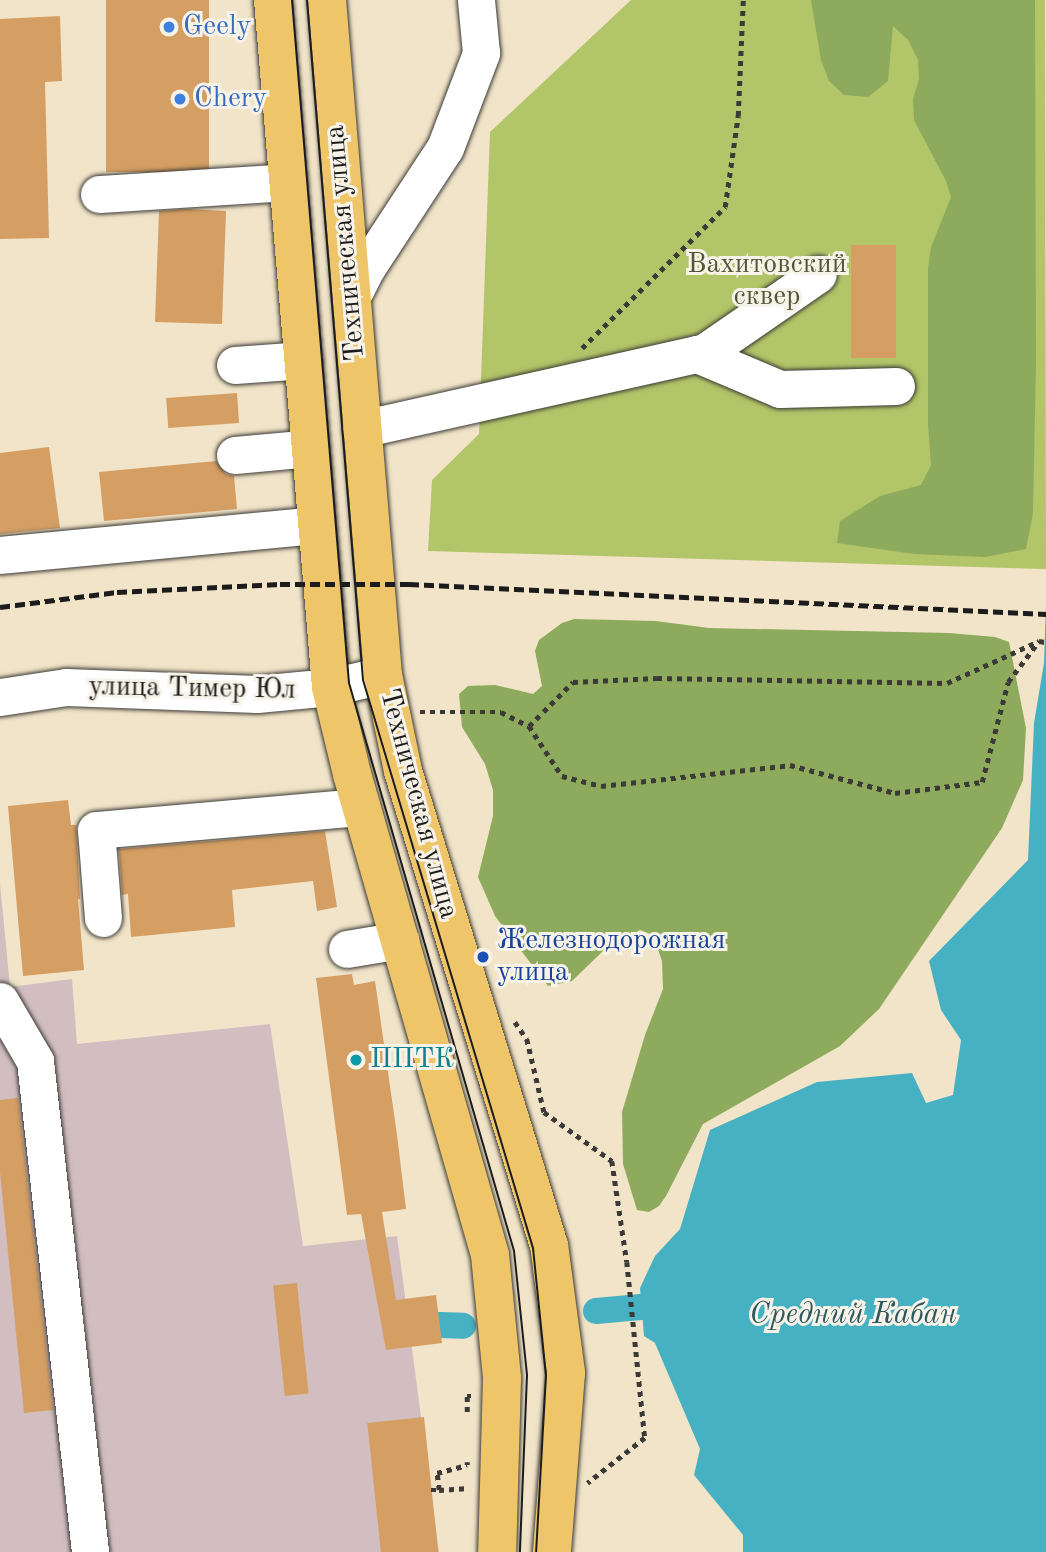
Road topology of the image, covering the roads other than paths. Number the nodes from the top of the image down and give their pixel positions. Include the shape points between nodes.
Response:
1 (273, 0) edge
2 (327, 0) edge
3 (476, 0) edge
4 (289, 182) junction
5 (99, 194) dead end
6 (818, 274) dead end
7 (351, 298) junction
8 (697, 354) junction
9 (304, 360) junction
10 (234, 365) dead end
11 (896, 386) dead end
12 (362, 429) junction
13 (310, 448) junction
14 (235, 455) dead end
15 (316, 525) junction
16 (0, 555) edge
17 (383, 675) junction
18 (331, 687) junction
19 (0, 697) edge
20 (362, 807) junction
21 (103, 918) dead end
22 (400, 940) junction
23 (347, 949) dead end
24 (0, 1001) edge
25 (90, 1552) edge
26 (497, 1552) edge
27 (552, 1552) edge

1 - 4 main road, Техническая улица
2 - 7 main road, Техническая улица
3 - 7 street via 481,53 445,148
4 - 5 street
4 - 9 main road, Техническая улица
6 - 8 street
7 - 12 main road, Техническая улица
8 - 11 street via 780,389
8 - 12 street
9 - 10 street
9 - 13 main road, Техническая улица
12 - 17 main road, Техническая улица
13 - 14 street
13 - 15 main road, Техническая улица
15 - 16 street
15 - 18 main road, Техническая улица
17 - 18 street, улица Тимер Юл
17 - 27 main road, Техническая улица via 403,771 549,1245 566,1373
18 - 19 street, улица Тимер Юл via 257,694 66,687
18 - 20 main road, Техническая улица
20 - 21 street via 96,830
20 - 22 main road, Техническая улица
22 - 23 street
22 - 26 main road, Техническая улица via 490,1255 489,1386
24 - 25 street via 35,1061

